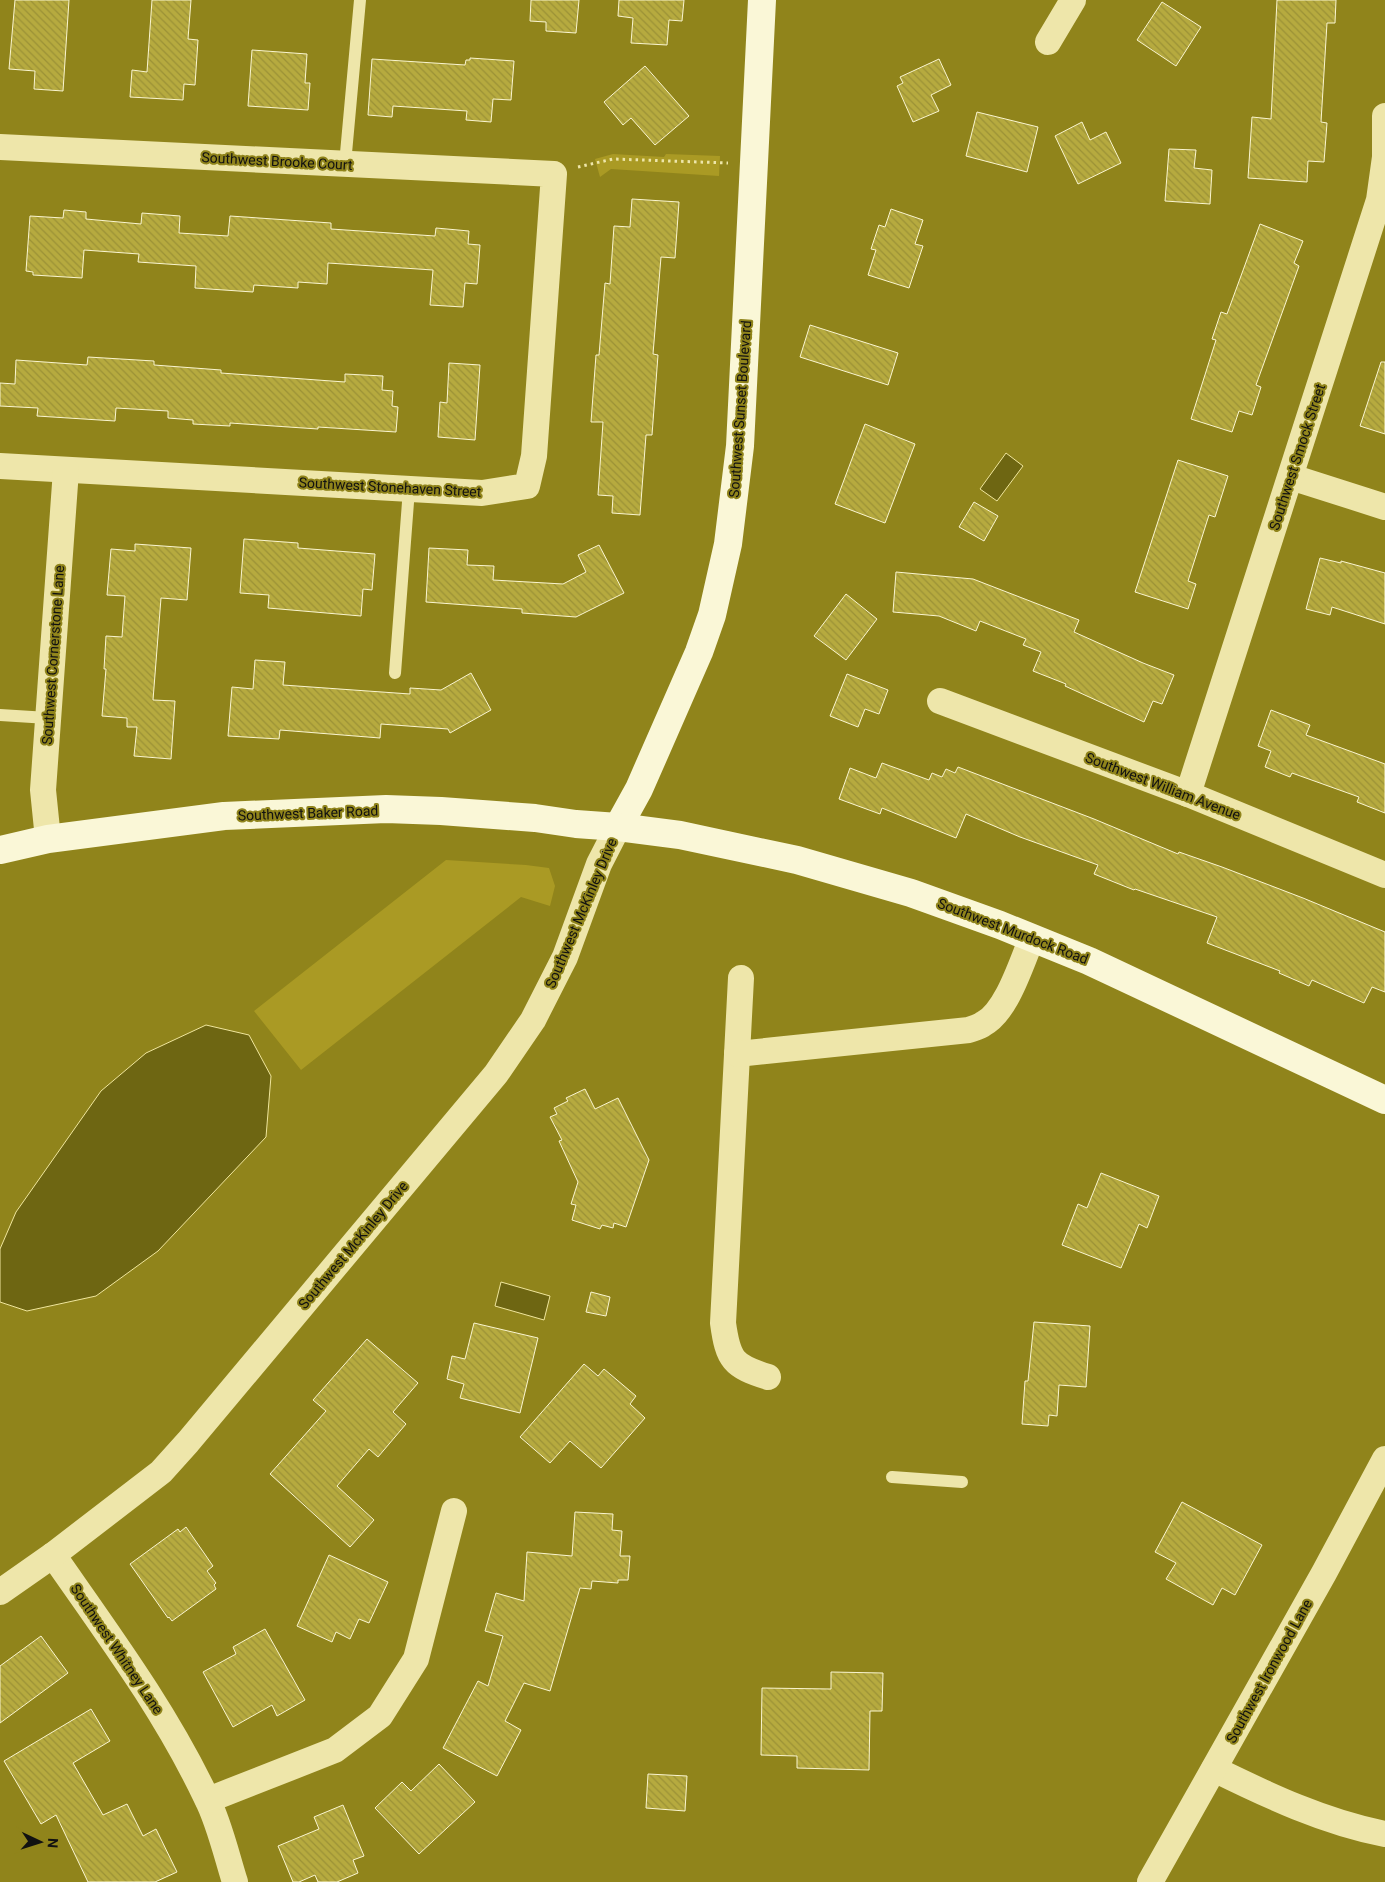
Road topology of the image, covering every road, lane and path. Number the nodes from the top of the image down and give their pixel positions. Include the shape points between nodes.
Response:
1 (360, 0) edge
2 (762, 0) edge
3 (1073, 0) edge
4 (1048, 42) dead end
5 (1385, 116) edge
6 (0, 147) edge
7 (1385, 157) edge
8 (753, 162) junction
9 (344, 164) junction
10 (554, 174) junction
11 (0, 466) edge
12 (66, 470) junction
13 (1291, 477) junction
14 (409, 490) junction
15 (1385, 507) edge
16 (395, 673) dead end
17 (940, 701) dead end
18 (0, 715) edge
19 (48, 718) junction
20 (1188, 794) junction
21 (618, 827) junction
22 (48, 840) junction
23 (0, 850) edge
24 (1385, 875) edge
25 (1032, 938) junction
26 (741, 978) dead end
27 (737, 1054) junction
28 (1385, 1100) edge
29 (768, 1378) dead end
30 (1385, 1459) edge
31 (892, 1478) dead end
32 (962, 1482) dead end
33 (454, 1511) dead end
34 (53, 1555) junction
35 (0, 1592) edge
36 (1214, 1769) junction
37 (208, 1800) junction
38 (1385, 1834) edge
39 (235, 1882) edge
40 (1150, 1882) edge

1 - 9 lane
2 - 8 main road, Southwest Sunset Boulevard
3 - 4 street
5 - 7 street, Southwest Smock Street
6 - 9 street, Southwest Brooke Court
7 - 13 street, Southwest Smock Street via 1379,200
8 - 10 path via 613,159
8 - 21 main road, Southwest Sunset Boulevard via 740,446 722,571 712,615 686,684 639,789
9 - 10 street, Southwest Brooke Court
10 - 14 street, Southwest Stonehaven Street via 534,456 527,486 482,493
11 - 12 street, Southwest Stonehaven Street
12 - 14 street, Southwest Stonehaven Street
12 - 19 street, Southwest Cornerstone Lane
13 - 15 street
13 - 20 street, Southwest Smock Street
14 - 16 lane
17 - 20 street, Southwest William Avenue
18 - 19 lane
19 - 22 street, Southwest Cornerstone Lane via 43,790
20 - 24 street, Southwest William Avenue
21 - 22 main road, Southwest Baker Road via 486,814 386,809 224,816
21 - 25 main road, Southwest Murdock Road via 680,835 797,860 911,893
21 - 34 street, Southwest McKinley Drive via 599,864 565,957 533,1020 496,1074 161,1472
22 - 23 main road, Southwest Baker Road
25 - 27 street via 1006,997 985,1024 969,1030
25 - 28 main road, Southwest Murdock Road via 1090,961
26 - 27 street
27 - 29 street via 723,1323 732,1359 746,1370
30 - 36 street, Southwest Ironwood Lane
31 - 32 lane
33 - 37 street via 416,1659 380,1716 335,1750
34 - 35 street, Southwest McKinley Drive
34 - 37 street, Southwest Whitney Lane via 147,1689
36 - 38 street via 1318,1816
36 - 40 street, Southwest Ironwood Lane
37 - 39 street, Southwest Whitney Lane

